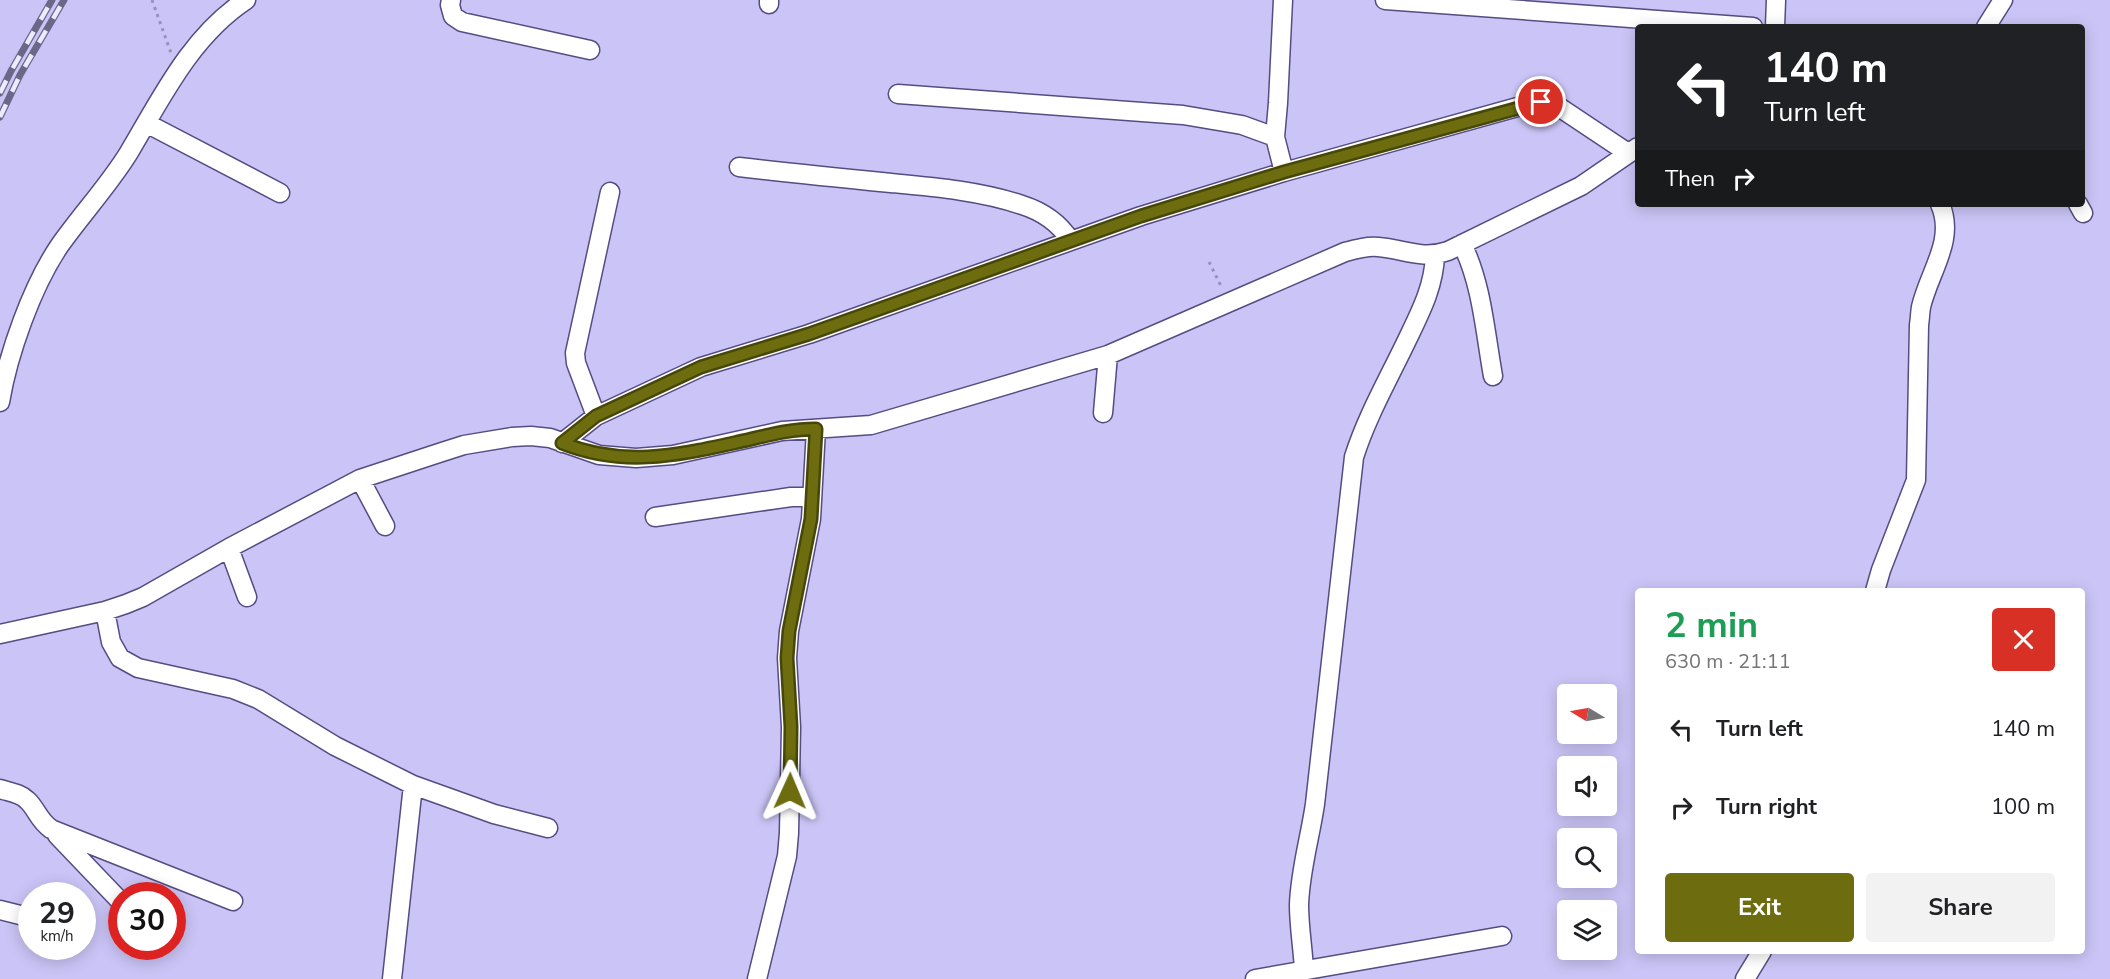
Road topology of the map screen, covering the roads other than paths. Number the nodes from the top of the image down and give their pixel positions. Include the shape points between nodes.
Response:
1 (246, 0) edge
2 (451, 0) edge
3 (1283, 0) edge
4 (1385, 0) edge
5 (1776, 0) edge
6 (2003, 0) edge
7 (1713, 24) edge
8 (1775, 24) edge
9 (1988, 24) edge
10 (590, 50) dead end
11 (898, 94) dead end
12 (146, 123) junction
13 (1275, 137) junction
14 (1633, 150) edge
15 (740, 167) dead end
16 (1284, 172) junction
17 (610, 192) dead end
18 (280, 193) dead end
19 (1941, 207) edge
20 (1070, 240) junction
21 (1462, 243) junction
22 (1435, 255) junction
23 (1108, 355) junction
24 (1493, 376) dead end
25 (0, 402) edge
26 (1103, 413) dead end
27 (596, 416) junction
28 (816, 429) junction
29 (562, 443) junction
30 (360, 479) junction
31 (812, 497) junction
32 (656, 517) dead end
33 (385, 526) dead end
34 (230, 548) junction
35 (1876, 588) edge
36 (247, 597) dead end
37 (105, 611) junction
38 (0, 634) edge
39 (413, 786) junction
40 (0, 789) edge
41 (548, 828) dead end
42 (51, 829) junction
43 (108, 888) edge
44 (233, 901) dead end
45 (0, 910) edge
46 (18, 914) edge
47 (1502, 936) dead end
48 (1760, 954) edge
49 (1304, 970) junction
50 (392, 979) edge
51 (758, 979) edge
52 (1255, 979) edge
53 (1745, 979) edge

1 - 12 street via 208,33 178,71
2 - 10 street via 453,16 462,22
3 - 13 street
4 - 7 street
5 - 8 street
6 - 9 street
11 - 13 street via 1183,115 1242,124
12 - 18 street
12 - 25 street via 121,165 45,270 26,313
13 - 16 street
14 - 16 street via 1553,104 1541,102
14 - 21 street via 1566,194
15 - 20 street via 981,195 1037,212 1057,225
16 - 20 street
17 - 27 street via 575,353
19 - 35 street via 1946,226 1943,247 1921,307 1919,326 1916,480
20 - 27 street via 809,334 701,367
21 - 22 street
21 - 24 street via 1471,261
22 - 23 street via 1377,247 1345,252
22 - 49 street via 1427,299 1363,428 1354,458 1299,907
23 - 26 street
23 - 28 street via 871,425
27 - 29 street
28 - 29 street via 782,431 673,455 636,458 599,455
28 - 31 street
29 - 30 street via 531,436 488,441
30 - 33 street
30 - 34 street
31 - 32 street
31 - 51 street via 787,658 791,727 788,844
34 - 36 street
34 - 37 street via 142,597
37 - 38 street
37 - 39 street via 111,642 120,658 138,668 233,689 258,699 335,746
39 - 41 street
39 - 50 street
40 - 42 street via 29,801
42 - 43 street
42 - 44 street
45 - 46 street
47 - 49 street
48 - 53 street
49 - 52 street

